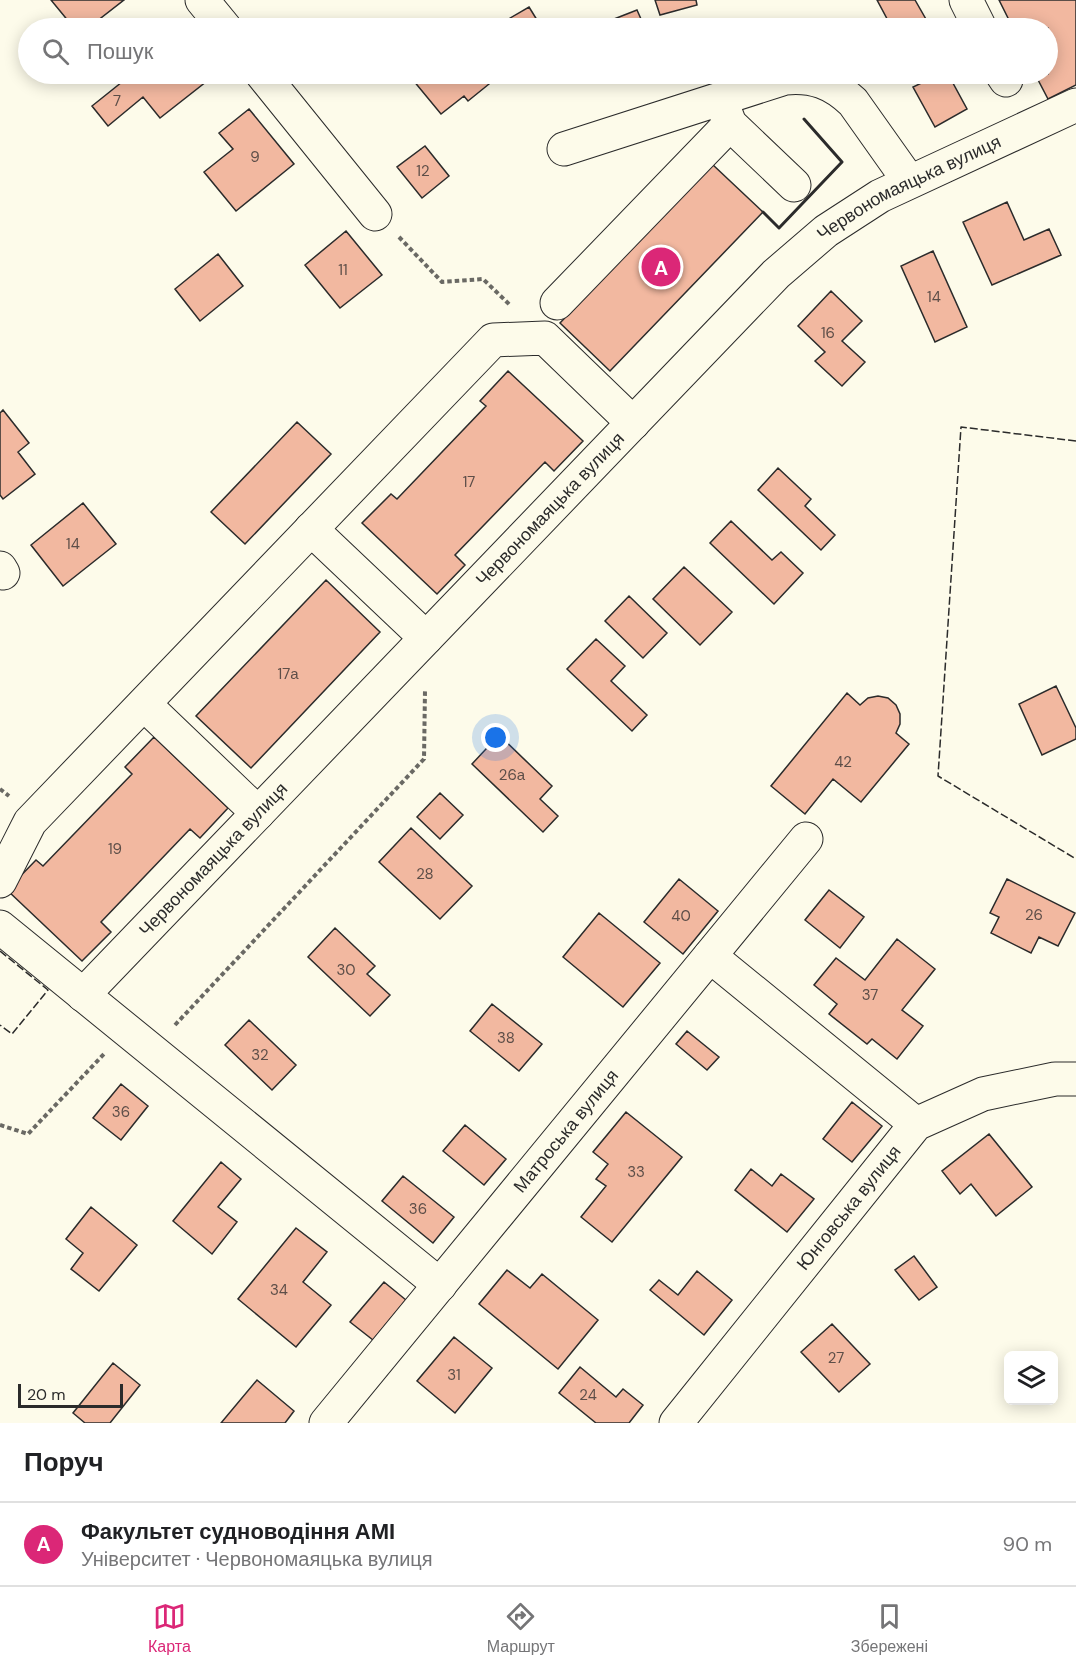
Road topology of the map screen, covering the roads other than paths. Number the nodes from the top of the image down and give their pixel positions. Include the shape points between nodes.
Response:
1 (202, 0) edge
2 (966, 0) edge
3 (217, 18) edge
4 (975, 18) edge
5 (270, 84) edge
6 (774, 84) edge
7 (829, 84) edge
8 (1076, 105) edge
9 (726, 111) junction
10 (564, 149) dead end
11 (909, 181) junction
12 (794, 185) dead end
13 (375, 213) road end
14 (557, 303) dead end
15 (633, 423) junction
16 (311, 529) junction
17 (426, 638) junction
18 (144, 704) junction
19 (258, 813) junction
20 (806, 839) dead end
21 (0, 881) edge
22 (0, 927) edge
23 (710, 956) junction
24 (84, 995) junction
25 (1076, 1078) edge
26 (916, 1124) junction
27 (440, 1285) junction
28 (326, 1423) edge
29 (676, 1423) edge

1 - 3 street
2 - 4 street
5 - 13 street
6 - 9 street
7 - 11 street via 853,102
8 - 11 street, Червономаяцька вулиця
9 - 10 street
9 - 12 street
9 - 14 street
11 - 15 street, Червономаяцька вулиця via 852,212 800,251
15 - 16 street via 545,338 493,340
15 - 17 street, Червономаяцька вулиця
16 - 17 street
16 - 18 street
17 - 19 street, Червономаяцька вулиця
18 - 19 street
18 - 21 street via 30,822
19 - 24 street, Червономаяцька вулиця
20 - 23 street, Матроська вулиця
22 - 24 street
23 - 26 street
23 - 27 street, Матроська вулиця
24 - 27 street
25 - 26 street, Юнговська вулиця via 983,1094
26 - 29 street, Юнговська вулиця
27 - 28 street, Матроська вулиця

